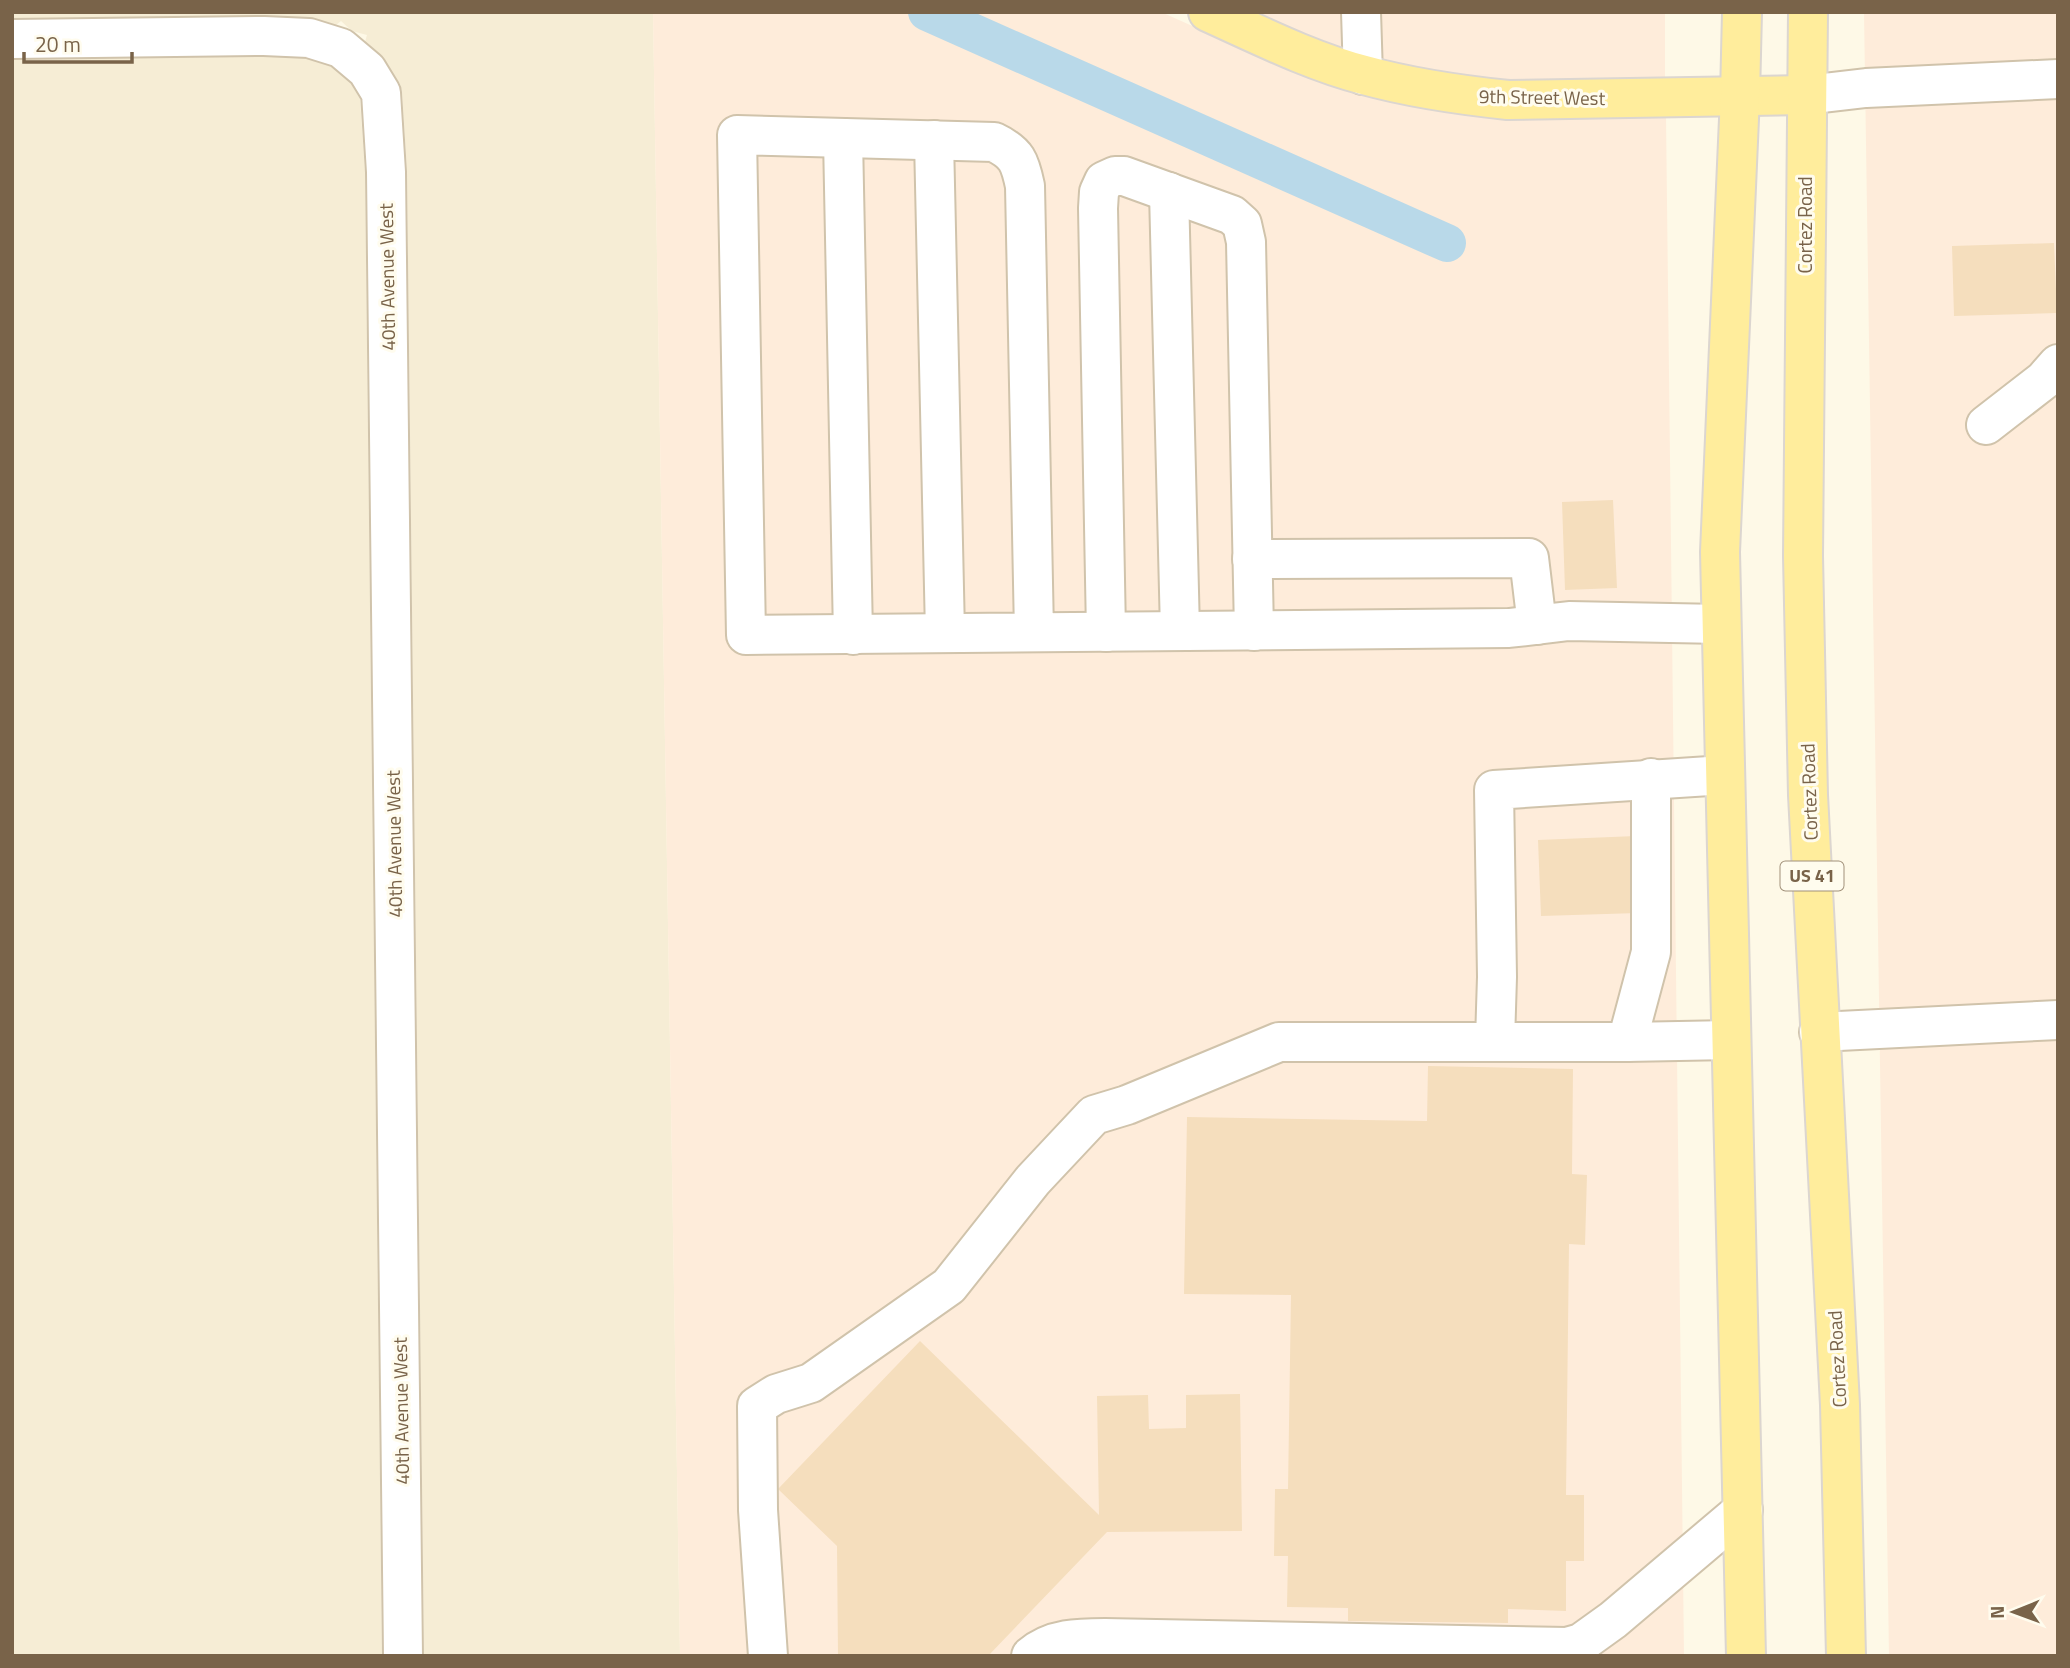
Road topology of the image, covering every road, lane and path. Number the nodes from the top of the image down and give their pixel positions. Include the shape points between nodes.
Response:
1 (1208, 12) edge
2 (1361, 12) edge
3 (1742, 12) edge
4 (1808, 12) edge
5 (12, 39) edge
6 (1363, 75) junction
7 (2058, 79) edge
8 (1806, 95) junction
9 (1740, 96) junction
10 (843, 138) junction
11 (934, 140) junction
12 (1169, 192) junction
13 (2058, 364) edge
14 (1986, 425) dead end
15 (1252, 559) junction
16 (1721, 624) junction
17 (1537, 625) junction
18 (1180, 631) junction
19 (1254, 631) junction
20 (1034, 632) junction
21 (1106, 632) junction
22 (945, 634) junction
23 (853, 635) junction
24 (1725, 775) junction
25 (1651, 778) junction
26 (2058, 1020) edge
27 (1819, 1032) junction
28 (1731, 1040) junction
29 (1495, 1041) junction
30 (1627, 1042) junction
31 (1743, 1510) junction
32 (403, 1656) edge
33 (768, 1656) edge
34 (1031, 1656) edge
35 (1746, 1656) edge
36 (1846, 1656) edge

1 - 6 main road, 9th Street West
2 - 6 street
3 - 9 main road
4 - 8 main road, Cortez Road / US 41
5 - 32 street, 40th Avenue West via 309,38 341,48 366,70 381,93 386,172
6 - 9 main road, 9th Street West via 1463,96 1508,100
7 - 8 street
8 - 9 main road, 9th Street West
8 - 27 main road, Cortez Road / US 41 via 1803,556
9 - 16 main road via 1720,552
10 - 11 street
10 - 23 street
10 - 23 street via 737,135 746,635
11 - 20 street via 994,142 1020,163
11 - 22 street
12 - 15 street via 1232,215 1242,224
12 - 18 street
12 - 21 street via 1124,176 1104,181 1099,192
13 - 14 street via 2020,401
15 - 17 street via 1530,558
15 - 19 street
16 - 17 street via 1569,621
16 - 24 main road
17 - 19 street
18 - 19 street
18 - 21 street
20 - 21 street
20 - 22 street
22 - 23 street
24 - 25 street
24 - 28 main road
25 - 29 street via 1494,790
25 - 30 street via 1651,951
26 - 27 street
27 - 36 main road, Cortez Road / US 41 via 1840,1405
28 - 30 street
28 - 31 main road
29 - 30 street
29 - 33 street via 1279,1042 1094,1115 1033,1180 949,1286 811,1383 776,1394 757,1406 758,1510
31 - 34 street via 1613,1620 1581,1643 1567,1647 1085,1638 1055,1643
31 - 35 main road

